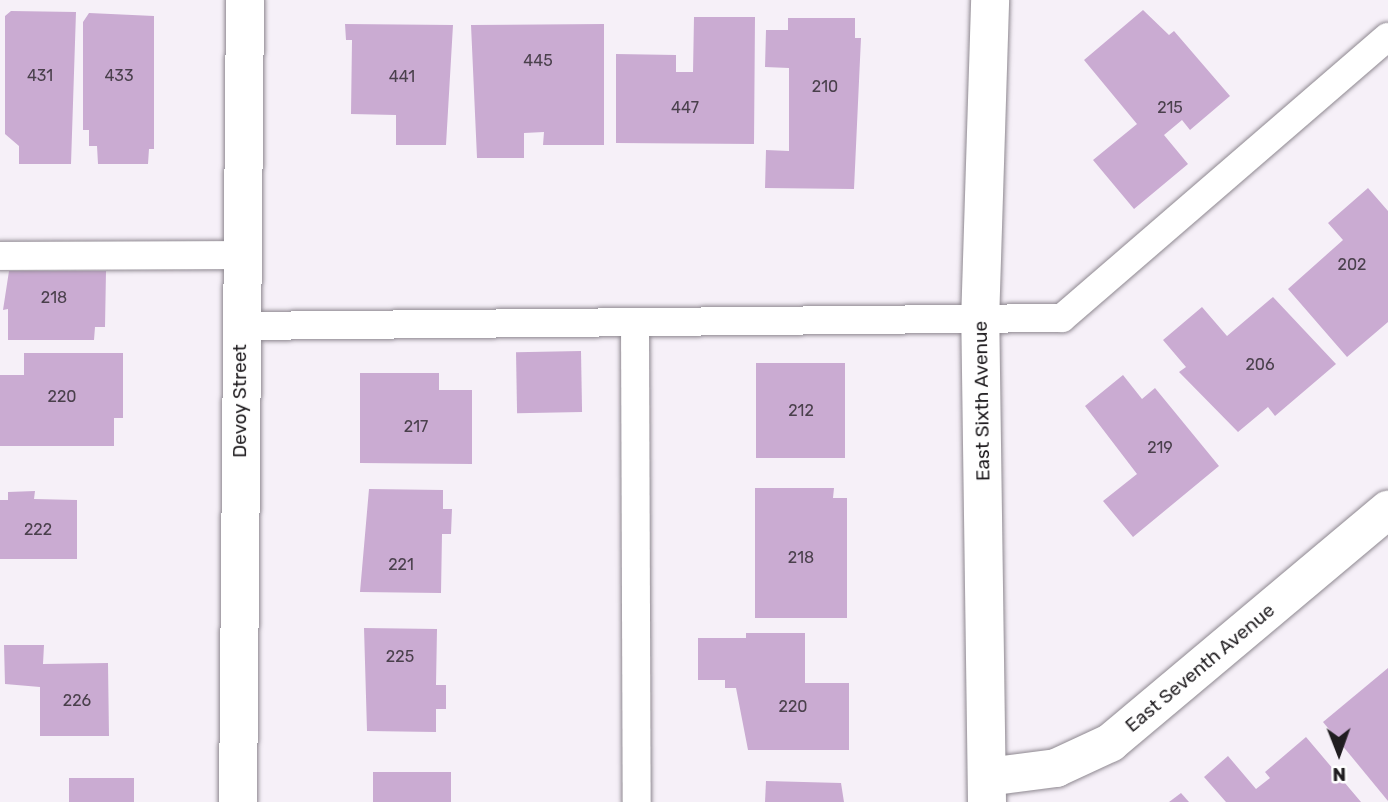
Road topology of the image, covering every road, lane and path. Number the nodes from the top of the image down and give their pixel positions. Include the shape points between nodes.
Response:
1 (245, 0) edge
2 (990, 0) edge
3 (1388, 37) edge
4 (241, 255) junction
5 (0, 256) edge
6 (980, 323) junction
7 (635, 324) junction
8 (241, 326) junction
9 (1388, 510) edge
10 (987, 790) edge
11 (237, 802) edge
12 (637, 802) edge

1 - 4 street, Devoy Street
2 - 6 street, East Sixth Avenue
3 - 6 lane via 1062,318
4 - 5 lane
4 - 8 street, Devoy Street
6 - 7 lane
6 - 10 street, East Sixth Avenue
7 - 8 lane
7 - 12 lane
8 - 11 street, Devoy Street
9 - 10 street, East Seventh Avenue via 1110,743 1056,768

